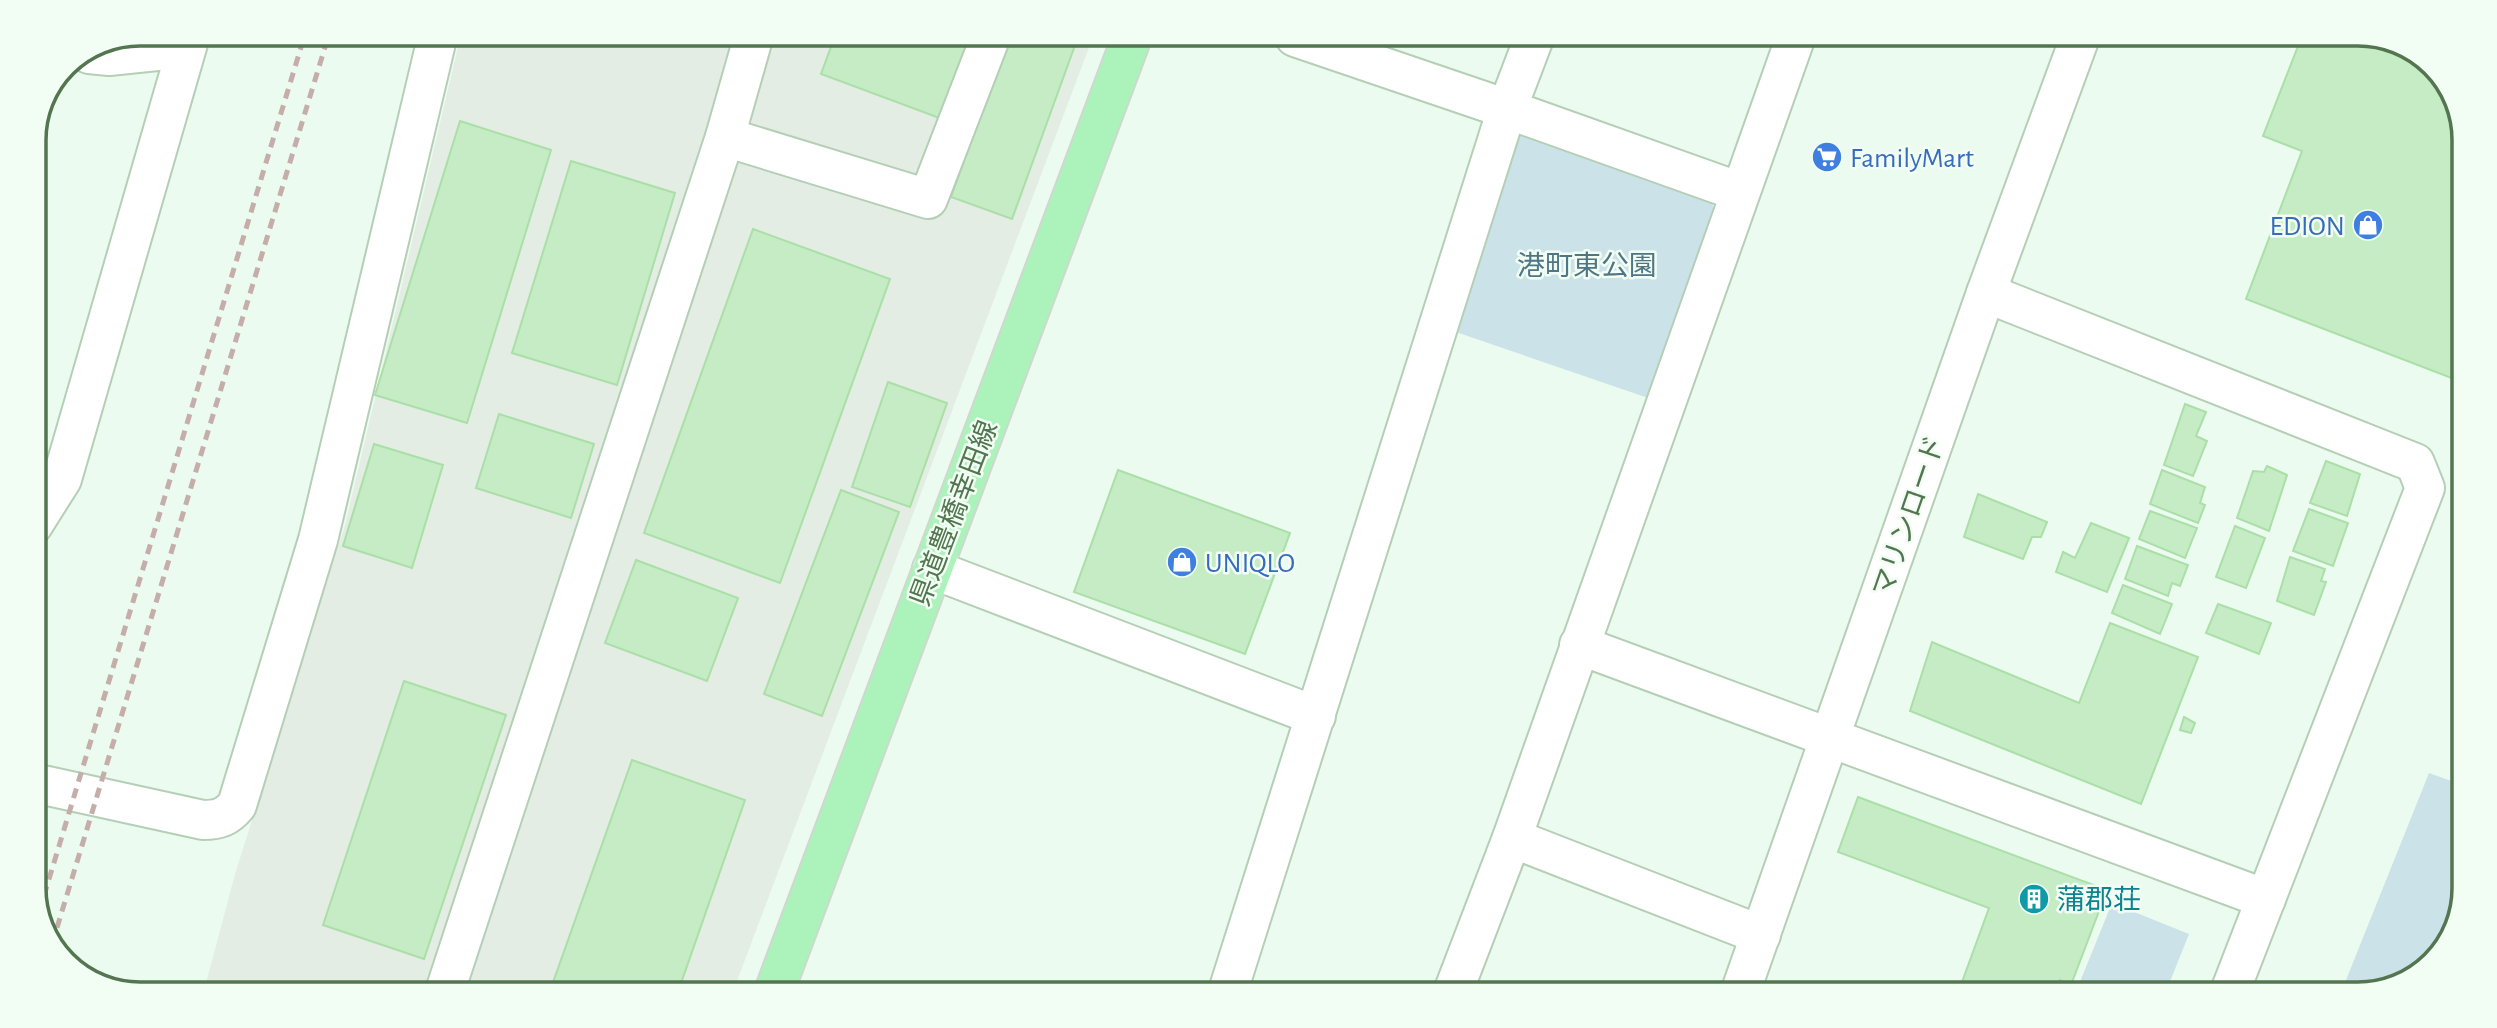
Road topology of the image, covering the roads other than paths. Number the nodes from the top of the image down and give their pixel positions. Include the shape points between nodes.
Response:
1 (168, 45) edge
2 (188, 45) edge
3 (435, 45) edge
4 (751, 45) edge
5 (988, 45) edge
6 (1129, 45) edge
7 (1319, 45) edge
8 (1531, 45) edge
9 (1793, 45) edge
10 (2077, 45) edge
11 (99, 55) edge
12 (1507, 109) junction
13 (725, 137) junction
14 (1740, 192) junction
15 (1986, 293) junction
16 (46, 505) edge
17 (932, 569) junction
18 (1579, 645) junction
19 (1316, 716) junction
20 (1829, 739) junction
21 (46, 786) edge
22 (1512, 838) junction
23 (2266, 899) junction
24 (1761, 935) junction
25 (448, 982) edge
26 (778, 982) edge
27 (1241, 982) edge
28 (1456, 982) edge
29 (1744, 982) edge
30 (2234, 982) edge

1 - 11 street
2 - 16 street via 62,480
3 - 21 street via 318,540 237,805 229,815 203,820
4 - 13 street
5 - 13 street via 929,199
6 - 17 main road, 県道豊橋幸田線
7 - 12 street
8 - 12 street
9 - 14 street
10 - 15 street, マリンロード
12 - 14 street
12 - 19 street
13 - 25 street
14 - 18 street
15 - 20 street, マリンロード
15 - 23 street via 2415,463 2425,488
17 - 19 street
17 - 26 main road, 県道豊橋幸田線
18 - 20 street
18 - 22 street
19 - 27 street
20 - 23 street
20 - 24 street, マリンロード
22 - 24 street
22 - 28 street
23 - 30 street
24 - 29 street, マリンロード

